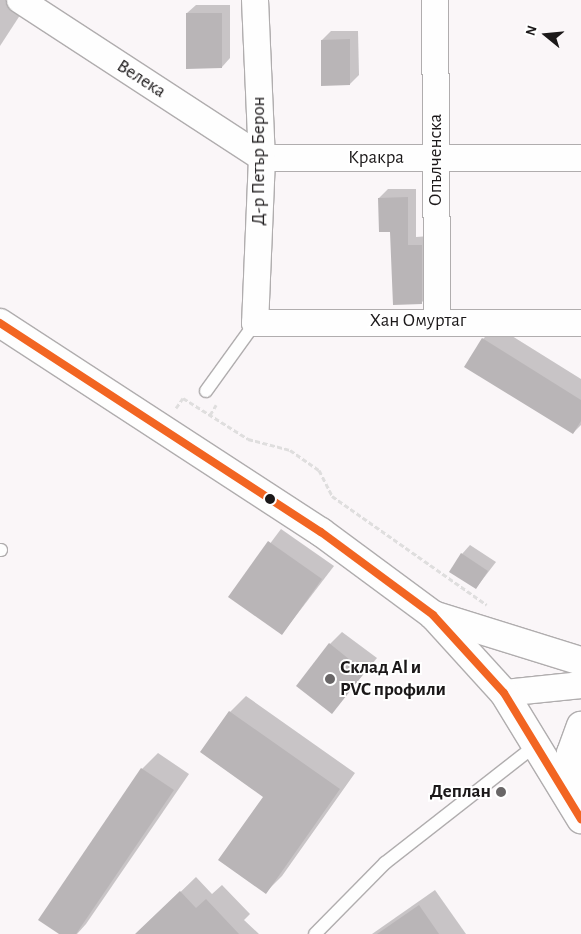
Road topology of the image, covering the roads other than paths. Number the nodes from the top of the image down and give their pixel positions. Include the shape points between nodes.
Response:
1 (20, 0) edge
2 (255, 0) edge
3 (435, 0) edge
4 (262, 158) junction
5 (436, 158) junction
6 (581, 158) edge
7 (437, 320) junction
8 (0, 322) edge
9 (255, 323) junction
10 (581, 323) edge
11 (206, 391) dead end
12 (433, 615) junction
13 (581, 661) edge
14 (581, 685) edge
15 (504, 693) junction
16 (581, 726) edge
17 (536, 745) junction
18 (575, 808) edge
19 (315, 934) edge

1 - 4 street, Велека
2 - 4 street, Д-р Петър Берон
3 - 5 street, Опълченска
4 - 5 street, Кракра
4 - 9 street, Д-р Петър Берон
5 - 6 street, Кракра
5 - 7 street, Опълченска
7 - 9 street, Хан Омуртаг
7 - 10 street, Хан Омуртаг
8 - 12 main road via 321,532
9 - 11 lane
12 - 13 main road
12 - 15 main road
14 - 15 street
15 - 17 main road
16 - 18 main road via 571,752
17 - 18 main road
17 - 19 lane via 385,863

